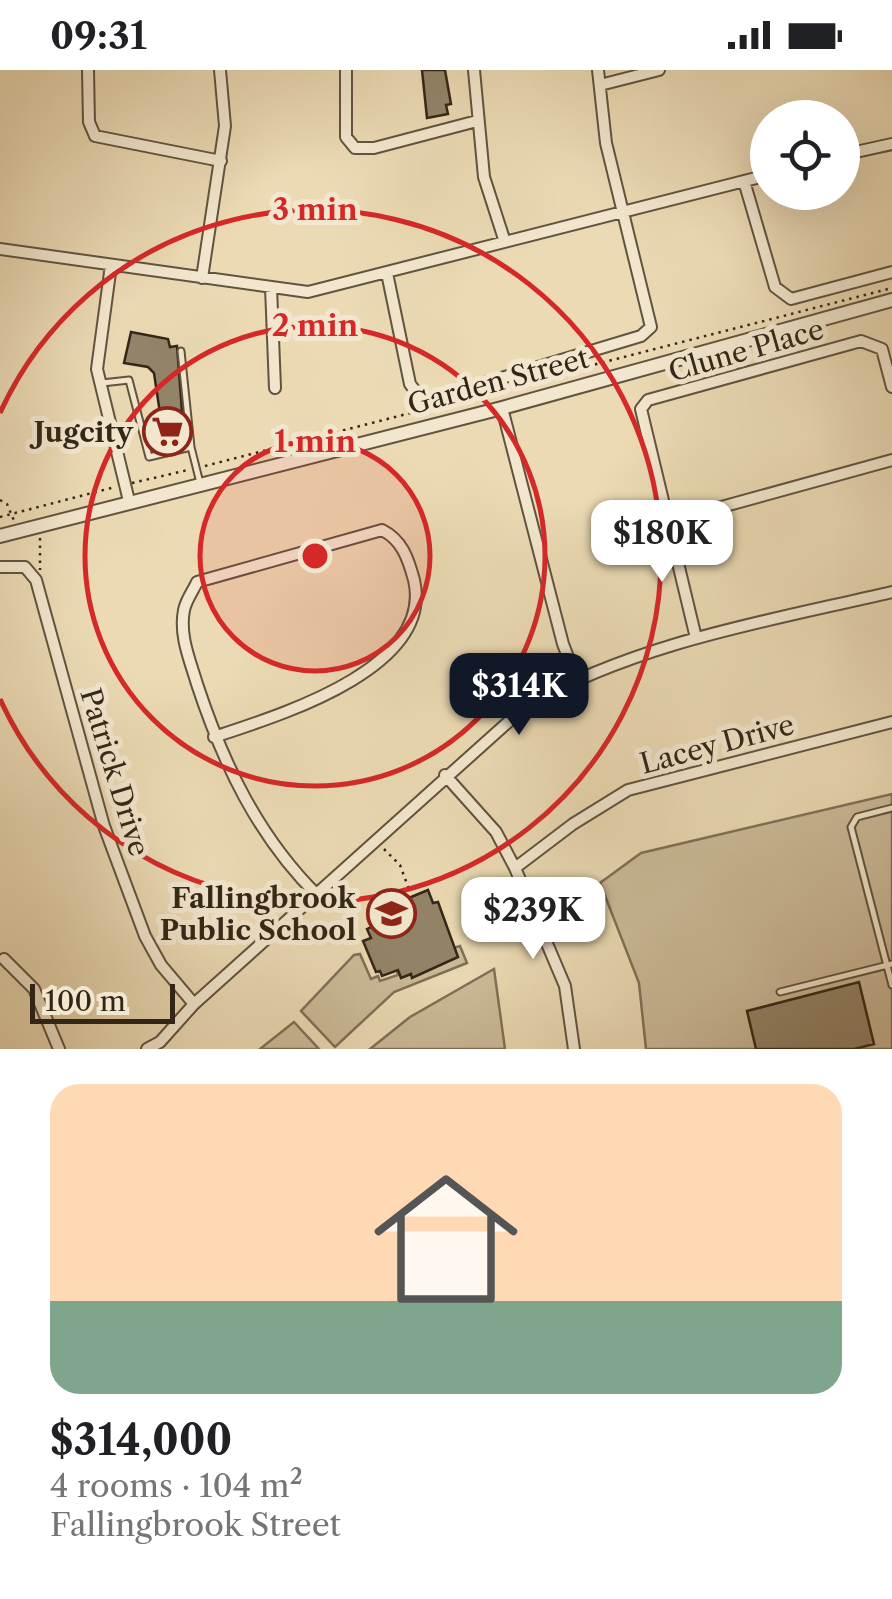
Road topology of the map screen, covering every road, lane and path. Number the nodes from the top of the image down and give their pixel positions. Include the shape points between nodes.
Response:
1 (88, 70) edge
2 (220, 70) edge
3 (346, 70) edge
4 (474, 70) edge
5 (598, 70) edge
6 (659, 70) edge
7 (600, 85) junction
8 (477, 121) junction
9 (892, 144) edge
10 (860, 150) edge
11 (221, 161) junction
12 (750, 180) edge
13 (744, 181) junction
14 (624, 211) junction
15 (504, 239) junction
16 (0, 249) edge
17 (111, 265) junction
18 (892, 272) edge
19 (388, 273) junction
20 (202, 278) junction
21 (271, 288) junction
22 (892, 300) edge
23 (181, 351) dead end
24 (100, 383) junction
25 (892, 387) edge
26 (275, 388) dead end
27 (502, 408) junction
28 (191, 446) junction
29 (892, 460) edge
30 (200, 483) junction
31 (0, 500) edge
32 (129, 500) junction
33 (667, 522) junction
34 (38, 527) junction
35 (19, 532) junction
36 (0, 536) edge
37 (0, 567) edge
38 (36, 580) junction
39 (892, 592) edge
40 (696, 638) junction
41 (576, 678) junction
42 (892, 722) edge
43 (214, 737) junction
44 (446, 775) junction
45 (892, 808) edge
46 (376, 840) junction
47 (515, 868) junction
48 (410, 892) dead end
49 (318, 896) junction
50 (4, 959) dead end
51 (890, 964) edge
52 (892, 985) edge
53 (780, 992) dead end
54 (194, 1004) junction
55 (59, 1049) edge
56 (147, 1049) edge
57 (574, 1049) edge

1 - 11 street via 94,136
2 - 11 street via 226,126
3 - 8 street via 346,137 355,148
4 - 8 street
5 - 7 street
6 - 7 street
7 - 14 street
8 - 15 street via 484,177
9 - 10 street
11 - 20 street
12 - 13 street
13 - 14 street
13 - 18 street via 775,288 792,299
14 - 15 street
14 - 19 street via 652,327 642,336 435,398 419,396 410,384
15 - 19 street
16 - 17 street
17 - 20 street
17 - 24 street via 100,325
19 - 21 street via 308,292
20 - 21 street
21 - 26 street
22 - 27 street, Garden Street
23 - 28 lane
24 - 28 lane via 129,380 149,456
24 - 32 street
25 - 33 street, Clune Place via 882,349 861,341 648,400 642,424
27 - 30 street, Garden Street
27 - 41 street
28 - 30 lane
29 - 33 street
30 - 32 street, Garden Street
31 - 35 path
32 - 34 street, Garden Street
33 - 40 street, Clune Place
34 - 35 street, Garden Street
34 - 38 path via 42,565
35 - 36 street, Garden Street
37 - 38 street via 25,568
38 - 54 street, Patrick Drive via 104,826 146,936
39 - 40 street
40 - 41 street
41 - 44 street via 526,706
42 - 47 street, Lacey Drive via 628,790
43 - 43 street via 320,698 364,673 406,632 418,599 396,537 382,530 197,582 184,607 183,639
43 - 49 street via 258,822
44 - 46 street
44 - 47 street via 496,832
45 - 51 lane via 857,817 851,828
46 - 48 path via 400,865
46 - 49 street
47 - 57 street via 565,986
49 - 54 street
50 - 55 street via 34,989
51 - 52 lane
51 - 53 lane
54 - 56 street

